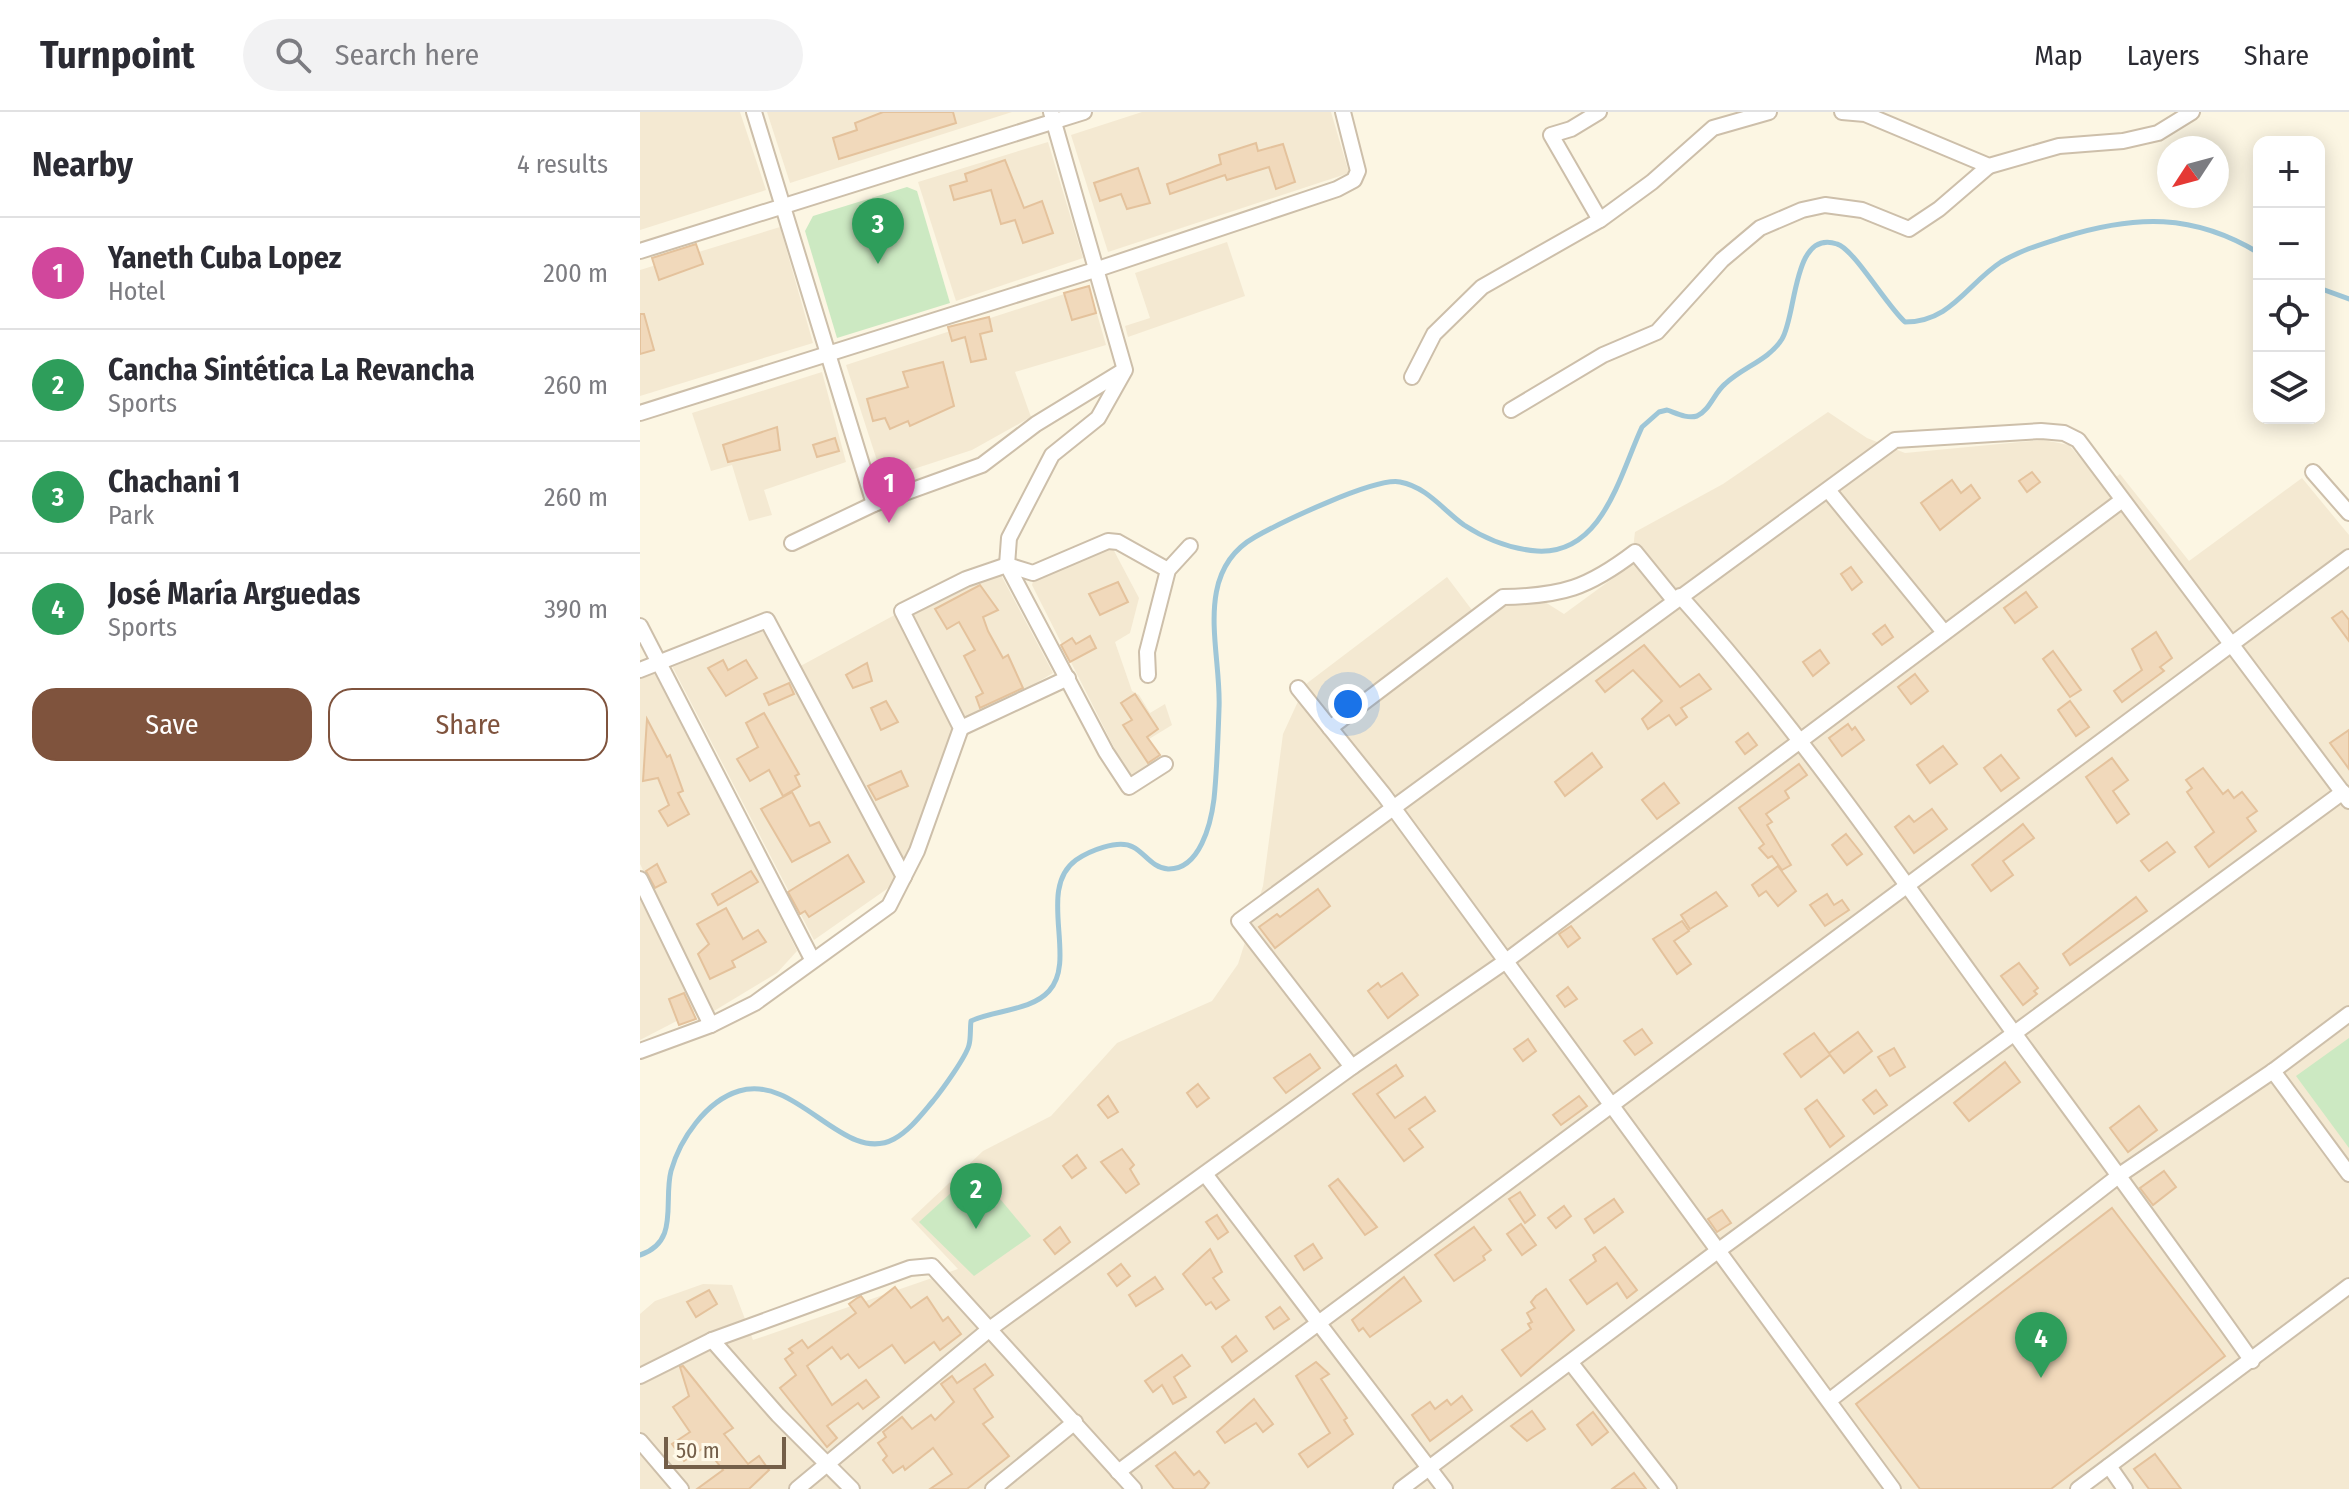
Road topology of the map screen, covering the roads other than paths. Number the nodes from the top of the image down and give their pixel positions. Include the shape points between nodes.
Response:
1 (754, 112) edge
2 (1084, 112) edge
3 (1343, 112) edge
4 (1599, 112) edge
5 (1769, 112) edge
6 (1842, 112) edge
7 (2192, 112) edge
8 (1053, 117) edge
9 (1989, 166) junction
10 (784, 205) junction
11 (1600, 220) junction
12 (640, 251) edge
13 (1098, 269) junction
14 (829, 355) junction
15 (1125, 370) junction
16 (1412, 377) dead end
17 (1511, 410) dead end
18 (640, 413) edge
19 (2313, 472) dead end
20 (1828, 490) junction
21 (2121, 501) junction
22 (874, 504) junction
23 (2349, 513) edge
24 (792, 543) dead end
25 (1190, 546) dead end
26 (2349, 557) edge
27 (1007, 565) junction
28 (1168, 570) junction
29 (1677, 598) junction
30 (640, 626) edge
31 (1943, 631) junction
32 (2232, 644) junction
33 (660, 659) junction
34 (640, 670) edge
35 (1148, 675) dead end
36 (1068, 678) junction
37 (1298, 688) dead end
38 (961, 728) junction
39 (1330, 728) junction
40 (1800, 739) junction
41 (1165, 764) dead end
42 (2346, 797) edge
43 (1391, 809) junction
44 (904, 877) junction
45 (640, 879) edge
46 (1910, 886) junction
47 (812, 959) junction
48 (1506, 961) junction
49 (2349, 1014) edge
50 (711, 1025) junction
51 (2014, 1033) junction
52 (640, 1051) edge
53 (1352, 1067) junction
54 (2273, 1071) junction
55 (1612, 1104) junction
56 (1205, 1174) junction
57 (2121, 1174) junction
58 (2349, 1174) edge
59 (1719, 1250) junction
60 (2349, 1286) edge
61 (1318, 1322) junction
62 (991, 1328) junction
63 (712, 1340) junction
64 (2252, 1361) junction
65 (1571, 1363) junction
66 (640, 1376) edge
67 (1830, 1400) junction
68 (1075, 1422) junction
69 (640, 1441) edge
70 (828, 1464) junction
71 (2109, 1466) junction
72 (1430, 1468) junction
73 (1118, 1472) junction
74 (681, 1489) edge
75 (797, 1489) edge
76 (852, 1489) edge
77 (993, 1489) edge
78 (1134, 1489) edge
79 (1401, 1489) edge
80 (1445, 1489) edge
81 (1669, 1489) edge
82 (1893, 1489) edge
83 (2078, 1489) edge
84 (2125, 1489) edge

1 - 10 street
2 - 8 street
3 - 13 street via 1357,161 1354,180
4 - 11 street via 1551,135
5 - 11 street via 1713,128
6 - 9 street via 1865,114
7 - 9 street via 2158,133 2059,146
8 - 10 street
8 - 13 street
9 - 17 street via 1909,229 1862,210 1825,205 1760,228 1722,260 1657,332 1603,355
10 - 12 street
10 - 14 street
11 - 16 street via 1482,287 1434,334
13 - 14 street
13 - 15 street
14 - 18 street
14 - 22 street
15 - 22 street via 1036,424 982,465
15 - 27 street via 1098,418 1052,455 1009,538
19 - 23 street
20 - 21 street via 1895,440 2041,431 2078,440
20 - 29 street
20 - 31 street
21 - 31 street
21 - 32 street
22 - 24 street
25 - 28 street
26 - 32 street
27 - 28 street via 1033,573 1108,541
27 - 36 street
27 - 38 street via 902,611
28 - 35 street via 1147,652
29 - 39 street via 1635,552 1599,579 1576,588 1503,597
29 - 40 street
29 - 43 street
30 - 33 street
31 - 40 street
32 - 42 street
32 - 46 street
33 - 34 street
33 - 44 street via 767,620
33 - 47 street
36 - 38 street
36 - 41 street via 1129,787
37 - 39 street
38 - 44 street
39 - 43 street
40 - 46 street
40 - 48 street
42 - 51 street
43 - 48 street
43 - 53 street via 1239,921
44 - 47 street via 889,906
45 - 50 street
46 - 51 street
46 - 55 street
47 - 50 street via 755,1003
48 - 53 street
48 - 55 street
49 - 54 street
50 - 52 street
51 - 57 street
51 - 59 street
53 - 56 street
54 - 57 street
54 - 58 street
55 - 59 street
55 - 61 street
56 - 61 street
56 - 62 street
57 - 64 street
57 - 67 street
59 - 65 street
59 - 67 street
60 - 64 street
61 - 72 street
61 - 73 street
62 - 63 street via 940,1271 921,1265
62 - 68 street
62 - 70 street
63 - 66 street
63 - 70 street
64 - 71 street
65 - 72 street
65 - 81 street
67 - 82 street
68 - 73 street
68 - 77 street
69 - 74 street
70 - 75 street
70 - 76 street
71 - 83 street
71 - 84 street
72 - 79 street
72 - 80 street
73 - 78 street

